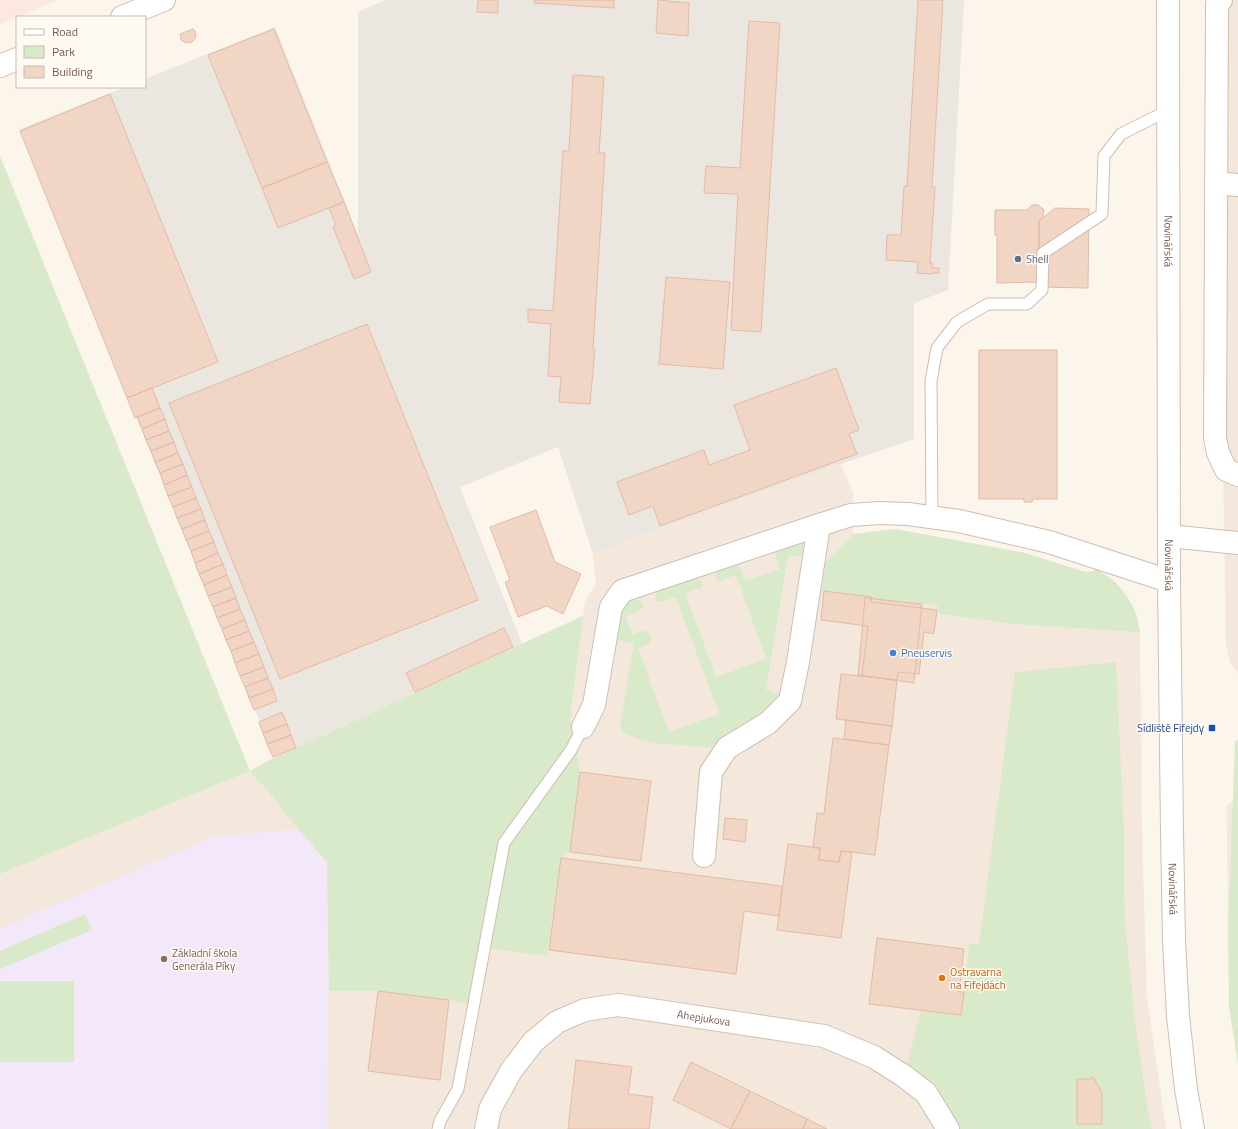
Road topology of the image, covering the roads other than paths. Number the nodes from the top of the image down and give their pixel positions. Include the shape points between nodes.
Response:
1 (164, 0) edge
2 (1168, 0) edge
3 (1221, 0) edge
4 (124, 16) edge
5 (16, 59) edge
6 (0, 66) edge
7 (1169, 110) junction
8 (1216, 183) junction
9 (1238, 185) edge
10 (1238, 475) edge
11 (932, 517) junction
12 (819, 525) junction
13 (1169, 536) junction
14 (1238, 543) edge
15 (1169, 581) junction
16 (583, 728) joint
17 (704, 856) dead end
18 (438, 1129) edge
19 (486, 1129) edge
20 (948, 1129) edge
21 (1193, 1129) edge

1 - 4 street
2 - 7 street, Novinářská
3 - 8 street via 1217,4
5 - 6 street
7 - 11 lane via 1122,134 1104,156 1102,214 1043,253 1042,290 1027,304 988,304 957,322 937,348 931,381
7 - 13 street, Novinářská
8 - 9 street
8 - 10 street via 1215,438 1218,453 1226,470
11 - 12 street via 880,513 851,515
11 - 15 street via 1049,542
12 - 16 street via 622,591 611,607 594,705
12 - 17 street via 790,701 768,723 727,748 711,772
13 - 14 street
13 - 15 street, Novinářská
15 - 21 street, Novinářská via 1174,940 1178,1016
16 - 18 lane via 571,750 504,843 458,1089
19 - 20 street, Ahepjukova via 490,1109 511,1071 533,1042 557,1022 573,1015 585,1010 618,1006 824,1036 874,1057 904,1076 926,1093

